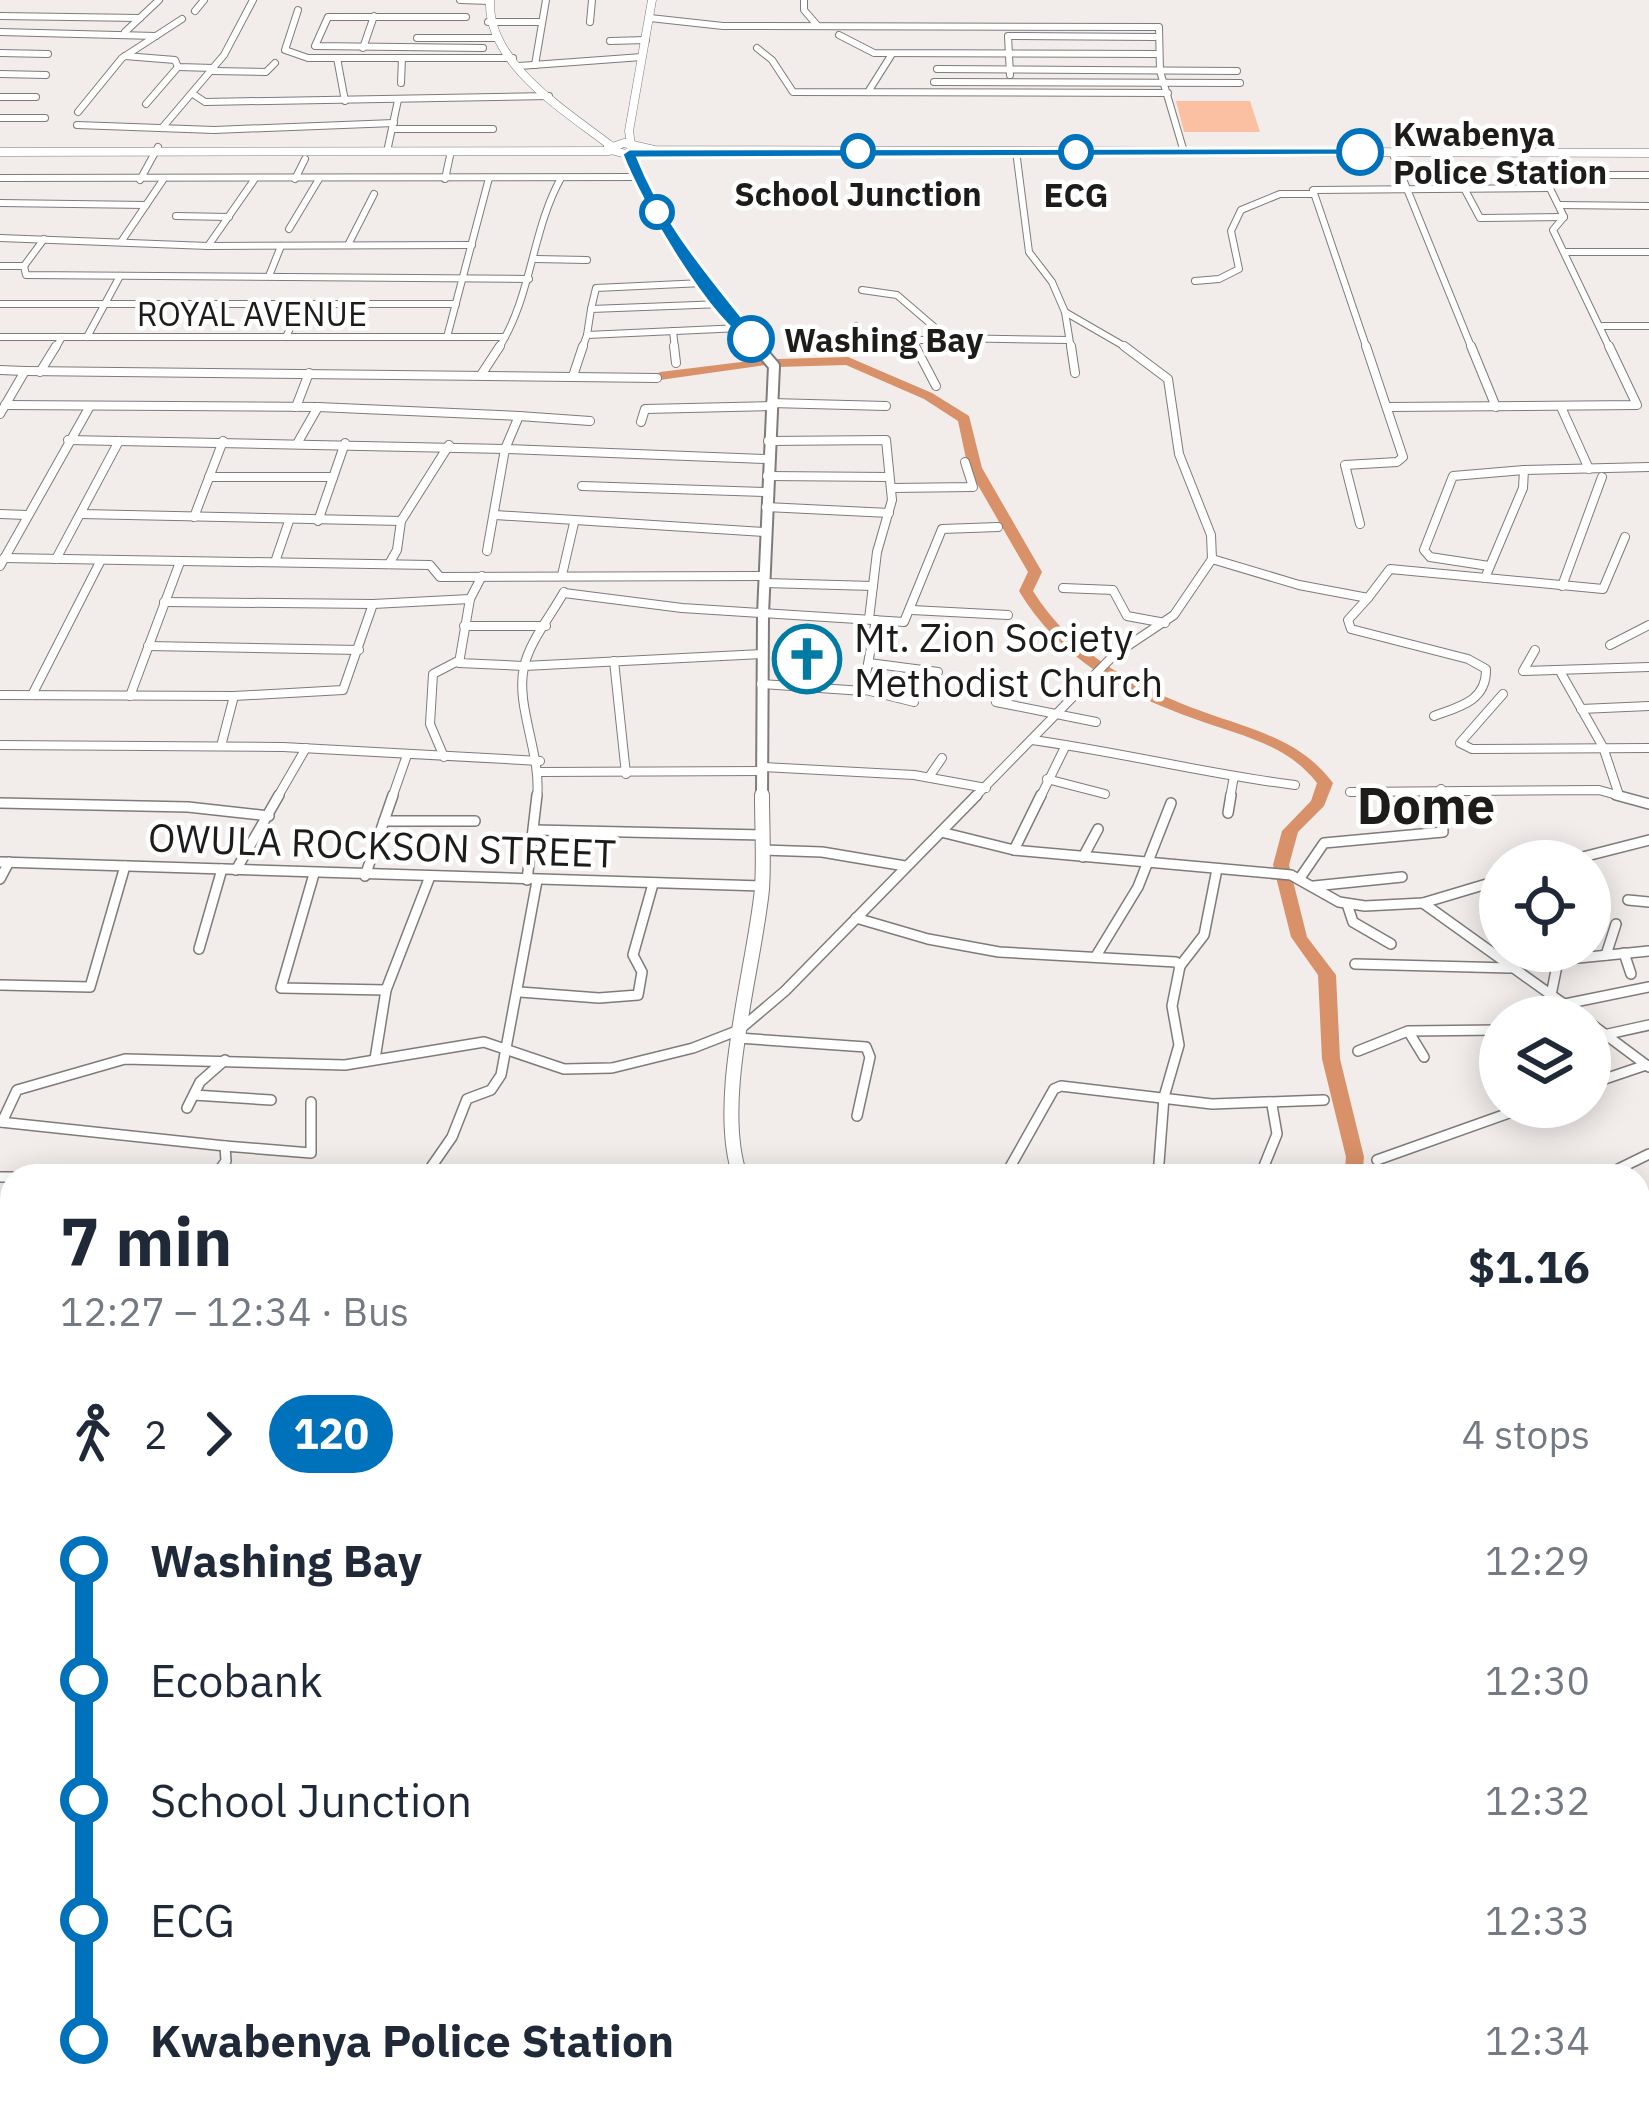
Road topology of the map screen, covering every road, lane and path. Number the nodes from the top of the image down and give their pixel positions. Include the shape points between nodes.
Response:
1 (96, 0) edge
2 (159, 0) edge
3 (204, 0) edge
4 (253, 0) edge
5 (460, 0) edge
6 (490, 0) edge
7 (546, 0) edge
8 (592, 0) edge
9 (652, 0) edge
10 (803, 0) edge
11 (298, 10) dead end
12 (195, 11) dead end
13 (85, 14) junction
14 (0, 16) edge
15 (374, 16) junction
16 (423, 17) junction
17 (466, 17) dead end
18 (140, 18) junction
19 (650, 18) junction
20 (182, 20) dead end
21 (488, 22) junction
22 (539, 22) junction
23 (590, 22) dead end
24 (817, 25) junction
25 (0, 32) edge
26 (125, 32) junction
27 (838, 35) dead end
28 (157, 36) junction
29 (1155, 37) junction
30 (417, 38) junction
31 (496, 38) junction
32 (646, 40) junction
33 (610, 41) dead end
34 (363, 48) junction
35 (483, 48) dead end
36 (757, 48) dead end
37 (414, 49) junction
38 (0, 53) edge
39 (1006, 53) junction
40 (48, 54) dead end
41 (892, 54) junction
42 (1158, 54) junction
43 (125, 56) junction
44 (642, 57) junction
45 (337, 58) junction
46 (402, 58) junction
47 (516, 62) junction
48 (274, 63) dead end
49 (535, 64) junction
50 (178, 68) junction
51 (937, 69) dead end
52 (213, 70) junction
53 (1009, 70) junction
54 (1162, 71) junction
55 (1178, 71) junction
56 (1237, 71) dead end
57 (0, 74) edge
58 (46, 75) dead end
59 (934, 82) dead end
60 (401, 83) dead end
61 (1012, 83) junction
62 (1165, 83) junction
63 (1186, 83) junction
64 (1240, 83) dead end
65 (280, 90) dead end
66 (868, 92) junction
67 (1014, 92) junction
68 (1168, 93) junction
69 (193, 94) junction
70 (548, 96) junction
71 (0, 97) edge
72 (36, 97) dead end
73 (398, 100) junction
74 (345, 101) junction
75 (205, 102) junction
76 (278, 102) junction
77 (146, 104) dead end
78 (184, 104) junction
79 (78, 112) dead end
80 (0, 118) edge
81 (45, 118) dead end
82 (77, 124) dead end
83 (394, 126) junction
84 (162, 128) junction
85 (493, 129) dead end
86 (388, 147) junction
87 (157, 149) junction
88 (610, 149) junction
89 (0, 150) edge
90 (633, 150) junction
91 (451, 151) junction
92 (1016, 152) junction
93 (1184, 152) junction
94 (1392, 152) junction
95 (1532, 152) junction
96 (1649, 153) edge
97 (304, 159) dead end
98 (1542, 172) junction
99 (1606, 175) junction
100 (1649, 175) edge
101 (637, 177) junction
102 (0, 178) edge
103 (489, 178) junction
104 (561, 178) junction
105 (295, 179) junction
106 (319, 179) junction
107 (445, 179) junction
108 (140, 180) junction
109 (254, 180) junction
110 (163, 181) junction
111 (1614, 187) dead end
112 (1406, 188) junction
113 (1464, 188) junction
114 (1550, 188) junction
115 (374, 194) dead end
116 (1314, 194) junction
117 (0, 203) edge
118 (146, 205) junction
119 (1559, 205) junction
120 (1649, 206) edge
121 (176, 216) dead end
122 (229, 217) junction
123 (1564, 217) junction
124 (289, 229) dead end
125 (0, 238) edge
126 (44, 239) junction
127 (121, 242) junction
128 (348, 245) junction
129 (472, 245) junction
130 (208, 246) junction
131 (280, 246) junction
132 (1565, 252) junction
133 (1649, 252) edge
134 (535, 259) junction
135 (587, 260) dead end
136 (0, 266) edge
137 (24, 266) junction
138 (120, 276) junction
139 (269, 276) junction
140 (460, 278) junction
141 (529, 279) junction
142 (1195, 280) dead end
143 (703, 283) junction
144 (862, 290) dead end
145 (0, 304) edge
146 (456, 304) junction
147 (723, 304) junction
148 (106, 305) junction
149 (301, 305) junction
150 (591, 308) junction
151 (1065, 312) junction
152 (856, 326) dead end
153 (1603, 326) junction
154 (1649, 326) edge
155 (741, 328) junction
156 (674, 332) junction
157 (586, 335) junction
158 (0, 337) edge
159 (286, 337) junction
160 (447, 337) junction
161 (505, 337) junction
162 (62, 338) junction
163 (87, 338) junction
164 (946, 338) junction
165 (1069, 340) junction
166 (913, 343) junction
167 (676, 363) dead end
168 (0, 370) edge
169 (25, 371) junction
170 (40, 372) junction
171 (310, 373) junction
172 (1075, 373) dead end
173 (481, 375) junction
174 (573, 376) junction
175 (657, 378) dead end
176 (936, 386) dead end
177 (770, 404) junction
178 (2, 406) edge
179 (90, 406) junction
180 (886, 406) dead end
181 (296, 407) junction
182 (318, 407) junction
183 (1387, 407) junction
184 (1496, 407) junction
185 (1561, 407) junction
186 (519, 416) junction
187 (590, 421) dead end
188 (641, 422) dead end
189 (68, 440) junction
190 (119, 441) junction
191 (223, 441) junction
192 (768, 441) junction
193 (298, 442) junction
194 (345, 443) junction
195 (449, 446) junction
196 (505, 449) junction
197 (767, 459) junction
198 (964, 462) dead end
199 (1649, 467) edge
200 (1589, 469) junction
201 (1524, 470) junction
202 (767, 476) junction
203 (209, 477) junction
204 (333, 477) junction
205 (889, 477) junction
206 (1602, 477) dead end
207 (582, 486) dead end
208 (892, 488) junction
209 (766, 492) junction
210 (766, 507) junction
211 (889, 513) junction
212 (0, 514) edge
213 (26, 514) junction
214 (81, 514) junction
215 (495, 515) junction
216 (194, 517) junction
217 (289, 521) junction
218 (318, 521) junction
219 (400, 521) junction
220 (574, 523) junction
221 (1360, 524) dead end
222 (998, 527) dead end
223 (765, 532) junction
224 (1624, 537) dead end
225 (487, 551) dead end
226 (56, 559) junction
227 (1212, 559) junction
228 (101, 560) junction
229 (2, 562) edge
230 (180, 562) junction
231 (275, 562) junction
232 (389, 564) junction
233 (1489, 566) junction
234 (565, 575) junction
235 (482, 576) junction
236 (1485, 578) junction
237 (765, 580) junction
238 (873, 586) junction
239 (1562, 586) junction
240 (1063, 588) dead end
241 (564, 593) junction
242 (1368, 598) junction
243 (470, 599) junction
244 (164, 602) junction
245 (373, 604) junction
246 (912, 610) junction
247 (763, 614) junction
248 (1008, 615) dead end
249 (872, 620) junction
250 (1165, 623) junction
251 (1649, 625) edge
252 (464, 626) junction
253 (546, 626) junction
254 (1610, 645) dead end
255 (148, 646) junction
256 (358, 650) junction
257 (1535, 650) dead end
258 (762, 654) junction
259 (614, 661) junction
260 (456, 662) junction
261 (869, 664) junction
262 (524, 666) junction
263 (1649, 667) edge
264 (938, 672) dead end
265 (1561, 673) junction
266 (761, 684) junction
267 (866, 690) junction
268 (1503, 694) dead end
269 (0, 695) edge
270 (32, 695) junction
271 (130, 696) junction
272 (234, 696) junction
273 (914, 702) dead end
274 (996, 703) dead end
275 (1649, 706) edge
276 (1581, 709) junction
277 (1055, 716) junction
278 (1434, 716) dead end
279 (1096, 722) dead end
280 (1032, 740) junction
281 (0, 745) edge
282 (1066, 745) junction
283 (221, 746) junction
284 (1603, 747) junction
285 (306, 748) junction
286 (1649, 748) edge
287 (406, 755) junction
288 (444, 758) junction
289 (942, 758) dead end
290 (540, 766) junction
291 (763, 769) junction
292 (626, 774) junction
293 (1234, 776) junction
294 (929, 777) junction
295 (1047, 779) junction
296 (1295, 785) dead end
297 (986, 788) junction
298 (1441, 789) junction
299 (1618, 792) junction
300 (1350, 793) dead end
301 (1106, 794) dead end
302 (0, 803) edge
303 (1171, 803) dead end
304 (1649, 804) edge
305 (1228, 813) dead end
306 (269, 816) junction
307 (384, 820) junction
308 (476, 820) dead end
309 (1098, 829) dead end
310 (534, 830) junction
311 (941, 832) junction
312 (763, 836) junction
313 (1649, 840) edge
314 (763, 850) junction
315 (1014, 850) junction
316 (1611, 850) edge
317 (1083, 857) junction
318 (4, 862) edge
319 (1148, 864) junction
320 (124, 866) junction
321 (905, 866) junction
322 (1217, 868) junction
323 (222, 869) junction
324 (236, 870) junction
325 (314, 874) junction
326 (365, 876) junction
327 (1295, 876) junction
328 (1402, 877) dead end
329 (429, 879) junction
330 (0, 880) edge
331 (532, 880) junction
332 (653, 884) junction
333 (762, 886) junction
334 (1314, 886) junction
335 (1479, 886) edge
336 (1628, 900) dead end
337 (1649, 902) edge
338 (1423, 903) junction
339 (1347, 904) junction
340 (856, 918) junction
341 (1616, 924) dead end
342 (1611, 940) edge
343 (1391, 944) dead end
344 (1479, 945) edge
345 (199, 949) dead end
346 (1649, 951) edge
347 (1624, 953) junction
348 (1611, 954) edge
349 (1096, 956) junction
350 (1355, 964) dead end
351 (1180, 966) junction
352 (1479, 967) edge
353 (1516, 972) edge
354 (1556, 972) edge
355 (1631, 974) dead end
356 (0, 985) edge
357 (1649, 987) edge
358 (386, 990) junction
359 (520, 992) junction
360 (1551, 995) joint
361 (1605, 996) edge
362 (1649, 1025) edge
363 (1479, 1029) edge
364 (738, 1034) junction
365 (1410, 1034) junction
366 (1611, 1037) edge
367 (1611, 1038) edge
368 (509, 1047) junction
369 (1358, 1051) dead end
370 (1424, 1057) dead end
371 (375, 1059) junction
372 (225, 1060) junction
373 (1648, 1066) edge
374 (1611, 1077) edge
375 (194, 1095) junction
376 (1164, 1097) junction
377 (271, 1100) dead end
378 (1324, 1100) dead end
379 (311, 1102) dead end
380 (1272, 1105) junction
381 (188, 1108) dead end
382 (857, 1116) dead end
383 (1, 1122) edge
384 (1479, 1124) edge
385 (225, 1146) junction
386 (1377, 1160) dead end
387 (224, 1164) edge
388 (433, 1164) edge
389 (737, 1164) edge
390 (1012, 1164) edge
391 (1159, 1164) edge
392 (1264, 1164) edge

1 - 13 street
2 - 18 street
3 - 12 street
4 - 52 street
5 - 6 street
6 - 21 main road
7 - 22 street
8 - 23 street
9 - 19 main road
10 - 24 street
11 - 45 street via 285,50
13 - 14 street
13 - 18 street
15 - 16 street
15 - 34 street
15 - 34 street via 326,17 315,46
16 - 17 street
16 - 30 street
18 - 26 street
19 - 24 street
19 - 32 main road
20 - 28 street
21 - 22 street
21 - 31 main road
22 - 49 street
24 - 29 street via 1161,28
25 - 26 street
26 - 28 street
27 - 41 street via 868,52
28 - 43 street
29 - 39 street via 1012,36
29 - 42 street
30 - 31 street
30 - 37 street
31 - 47 main road
32 - 33 street
32 - 44 main road
34 - 37 street
35 - 37 street
36 - 66 street via 789,91
38 - 40 street
39 - 41 street
39 - 42 street
39 - 53 street
41 - 66 street
42 - 54 street
43 - 50 street via 176,61
43 - 79 street
44 - 49 street
44 - 90 main road
45 - 46 street
45 - 74 street
46 - 47 street
46 - 60 street
47 - 49 street
47 - 70 main road
48 - 52 street via 263,72
50 - 52 street
50 - 77 street
51 - 53 street
52 - 69 street
53 - 54 street
53 - 61 street
54 - 55 street
54 - 62 street
55 - 56 street
55 - 63 street
57 - 58 street
59 - 61 street
61 - 62 street
61 - 67 street
62 - 63 street
62 - 68 street
63 - 64 street
65 - 76 street
66 - 67 street
67 - 68 street
68 - 93 street
69 - 75 street
69 - 78 street
70 - 73 street
70 - 88 main road
71 - 72 street
73 - 74 street
73 - 83 street
74 - 76 street
75 - 76 street
75 - 78 street
78 - 84 street
80 - 81 street
82 - 84 street
83 - 84 street
83 - 85 street
83 - 86 street
86 - 87 street
86 - 88 street
87 - 89 street
87 - 91 street
87 - 108 street
88 - 90 main road
88 - 91 street
88 - 101 main road
90 - 92 main road
90 - 101 main road
91 - 107 street
92 - 93 main road
92 - 151 street via 1026,244
93 - 94 main road
94 - 95 main road
94 - 112 street
95 - 96 main road
95 - 98 street
97 - 105 street
98 - 99 street
98 - 114 street
99 - 100 street
99 - 111 street
101 - 104 street
101 - 143 main road
102 - 108 street
103 - 104 street
103 - 107 street
103 - 129 street
104 - 134 street
105 - 106 street
105 - 109 street
106 - 107 street
106 - 124 street
108 - 110 street
109 - 110 street
109 - 122 street
110 - 118 street
112 - 113 street
112 - 116 street
112 - 184 street
113 - 114 street
113 - 123 street via 1480,218
114 - 119 street
115 - 128 street
116 - 142 street via 1280,194 1241,210 1232,231 1239,269 1220,280
116 - 183 street
117 - 118 street
118 - 127 street
119 - 120 street
119 - 123 street
121 - 122 street
122 - 130 street
123 - 132 street via 1553,230
125 - 126 street
126 - 127 street
126 - 137 street
127 - 130 street
128 - 129 street
128 - 131 street
129 - 140 street
130 - 131 street
131 - 139 street
132 - 133 street
132 - 153 street
134 - 135 street
134 - 141 street
136 - 137 street
137 - 138 street via 26,275
138 - 139 street
138 - 148 street
139 - 140 street
140 - 141 street
140 - 146 street
141 - 161 street
143 - 147 main road
143 - 150 street via 601,286
144 - 164 street via 897,295
145 - 148 street
146 - 149 street
146 - 160 street
147 - 150 street
147 - 155 main road
148 - 149 street
148 - 163 street
149 - 159 street
150 - 157 street
151 - 165 street
151 - 227 street via 1168,379 1175,440 1211,535
152 - 166 street via 865,343
153 - 154 street
153 - 185 street via 1637,405
155 - 156 street
155 - 177 main road via 773,361
156 - 157 street
156 - 167 street
157 - 174 street
158 - 162 street, ROYAL AVENUE
159 - 160 street, ROYAL AVENUE
159 - 163 street, ROYAL AVENUE
160 - 161 street, ROYAL AVENUE
161 - 173 street
162 - 163 street, ROYAL AVENUE
162 - 170 street
164 - 165 street
164 - 166 street
165 - 172 street
166 - 176 street
168 - 169 street
169 - 170 street
169 - 178 street
170 - 171 street
171 - 173 street
171 - 181 street
173 - 174 street
174 - 175 street
177 - 180 street
177 - 188 street via 649,409
177 - 192 main road
178 - 179 street
179 - 181 street
179 - 189 street
181 - 182 street
182 - 186 street
182 - 193 street
183 - 184 street
183 - 221 street via 1403,459 1345,465
184 - 185 street
185 - 200 street
186 - 187 street
186 - 196 street
189 - 190 street
189 - 213 street
190 - 191 street
190 - 214 street
191 - 193 street
191 - 203 street
192 - 197 main road
192 - 205 street via 884,439
193 - 194 street
194 - 195 street
194 - 204 street
195 - 196 street
195 - 219 street
196 - 197 street
196 - 215 street
197 - 202 main road
198 - 208 street via 973,487
199 - 200 street
200 - 201 street
201 - 233 street
201 - 233 street via 1453,476 1429,533 1430,557
202 - 205 street
202 - 209 main road
203 - 204 street
203 - 216 street
204 - 218 street
205 - 208 street
206 - 239 street
207 - 209 street
208 - 211 street
209 - 210 main road
210 - 211 street
210 - 223 main road
211 - 238 street
212 - 213 street
213 - 229 street
214 - 216 street
214 - 226 street
215 - 220 street
215 - 225 street
216 - 217 street
217 - 218 street
217 - 231 street
218 - 219 street
219 - 232 street
220 - 223 street
220 - 234 street
222 - 246 street via 942,529
223 - 237 main road
224 - 239 street via 1607,586
226 - 228 street
226 - 229 street
227 - 242 street
227 - 250 street
228 - 230 street
228 - 270 street
230 - 231 street
230 - 244 street
231 - 232 street
232 - 235 street via 433,566 437,577
233 - 236 street
234 - 235 street
234 - 237 street
234 - 241 street
235 - 243 street
236 - 239 street
236 - 242 street via 1390,569
237 - 238 street
237 - 247 main road
238 - 249 street
240 - 250 street via 1113,590 1127,616
241 - 247 street
241 - 253 street
242 - 278 street via 1348,620 1351,629 1486,669 1472,703
243 - 245 street
243 - 252 street
244 - 245 street
244 - 255 street
245 - 256 street
246 - 248 street
246 - 249 street via 904,622
247 - 249 street
247 - 258 main road
249 - 261 street
250 - 277 street via 1114,656
251 - 254 street
252 - 253 street
252 - 260 street
253 - 262 street
255 - 256 street
255 - 271 street
256 - 272 street via 343,690
257 - 265 street via 1522,671
258 - 259 street
258 - 266 main road
259 - 262 street
259 - 292 street
260 - 262 street
260 - 288 street via 433,674 430,724
261 - 264 street
261 - 267 street
262 - 290 street
263 - 265 street
265 - 276 street
266 - 267 street
266 - 291 main road
267 - 273 street
268 - 284 street via 1460,743
269 - 270 street
270 - 271 street
271 - 272 street
272 - 283 street
274 - 277 street
275 - 276 street
276 - 284 street
277 - 279 street
277 - 280 street
280 - 282 street
280 - 297 street
281 - 283 street
282 - 293 street
282 - 295 street
283 - 285 street
284 - 286 street
284 - 299 street
285 - 287 street
285 - 306 street
287 - 288 street
287 - 307 street
288 - 290 street
289 - 294 street
290 - 292 street
290 - 310 street
291 - 292 street
291 - 294 street
291 - 312 main road
293 - 296 street
293 - 305 street
294 - 297 street
295 - 301 street
295 - 315 street
297 - 311 street
298 - 299 street
298 - 300 street
298 - 327 street via 1443,832 1324,843
299 - 304 street
302 - 306 street
303 - 319 street
306 - 324 street
307 - 308 street
307 - 326 street
309 - 317 street
310 - 312 street
310 - 331 street
311 - 315 street
311 - 321 street
312 - 314 main road
313 - 316 street
314 - 321 street
314 - 333 main road
315 - 317 street
317 - 319 street
318 - 320 street, OWULA ROCKSON STREET
318 - 330 street
319 - 322 street
319 - 349 street
320 - 323 street, OWULA ROCKSON STREET
320 - 356 street via 90,988
321 - 340 street
322 - 327 street
322 - 351 street via 1208,925
323 - 324 street, OWULA ROCKSON STREET
323 - 345 street
324 - 325 street, OWULA ROCKSON STREET
325 - 326 street, OWULA ROCKSON STREET
325 - 358 street via 281,988
326 - 329 street, OWULA ROCKSON STREET
327 - 334 street
328 - 334 street
329 - 331 street, OWULA ROCKSON STREET
329 - 358 street
331 - 332 street, OWULA ROCKSON STREET
331 - 359 street
332 - 333 street, OWULA ROCKSON STREET
332 - 359 street via 633,955 642,976 638,994
333 - 364 main road
334 - 339 street
335 - 338 street
336 - 337 street
338 - 339 street
338 - 344 street
339 - 343 street via 1353,922
340 - 349 street via 999,952
340 - 364 street
341 - 342 street
346 - 347 street
347 - 348 street
347 - 355 street
349 - 351 street
350 - 352 street
351 - 376 street via 1172,1006 1179,1039
353 - 360 street
354 - 360 street
357 - 361 street
358 - 371 street
359 - 368 street
362 - 366 street
363 - 365 street
364 - 368 street via 585,1070 541,1064
364 - 382 street via 866,1047
364 - 389 main road via 731,1140
365 - 369 street
365 - 370 street
367 - 373 street
368 - 371 street via 463,1044
368 - 388 street via 498,1084 467,1099
371 - 372 street via 323,1066
372 - 375 street
372 - 383 street via 100,1065 17,1090
373 - 374 street
375 - 377 street
375 - 381 street
376 - 380 street
376 - 390 street via 1057,1087
376 - 391 street
378 - 380 street
379 - 385 street via 311,1153
380 - 392 street via 1277,1134
383 - 385 street
384 - 386 street
385 - 387 street

